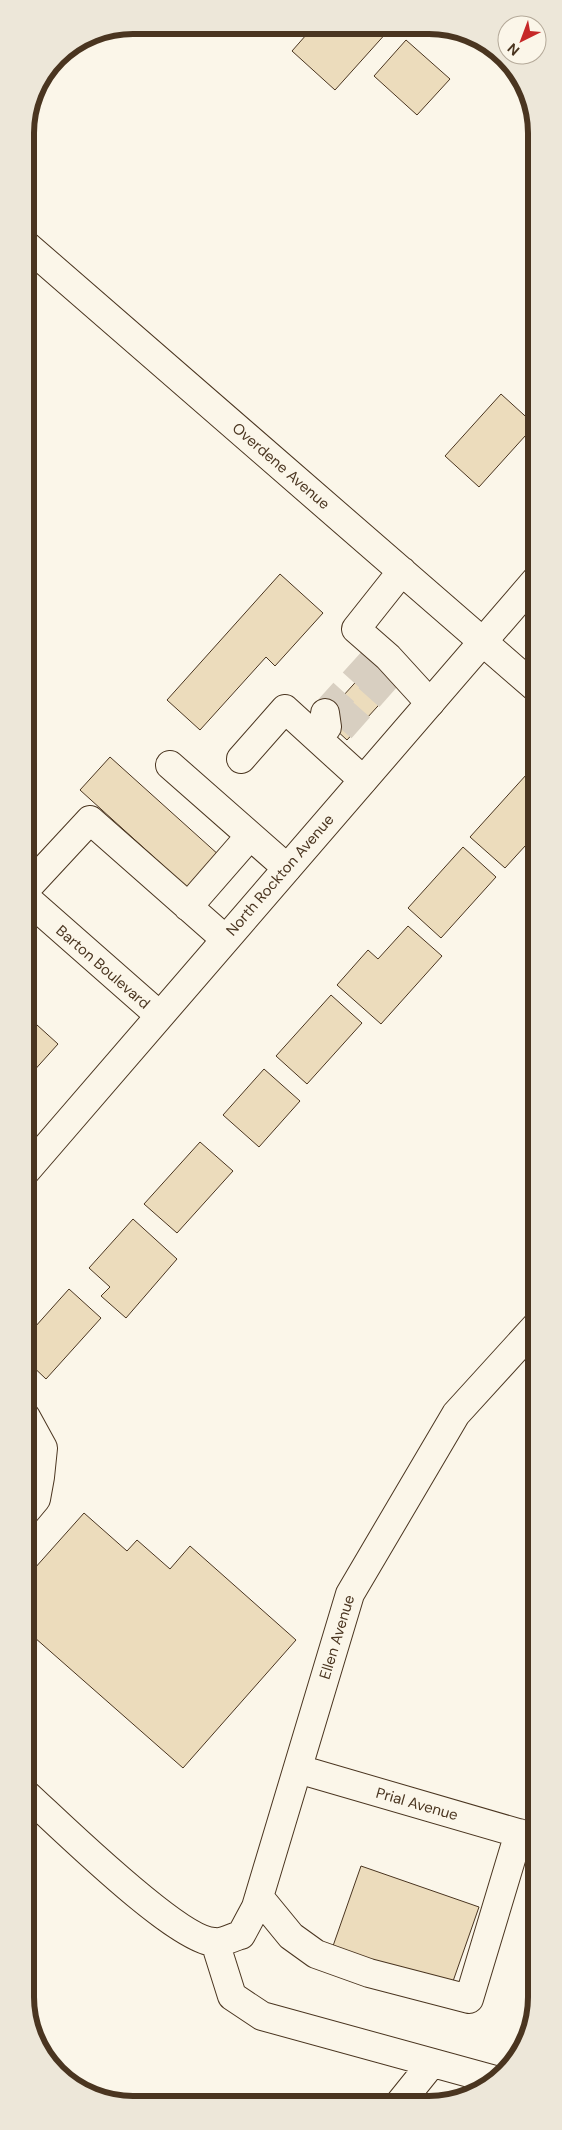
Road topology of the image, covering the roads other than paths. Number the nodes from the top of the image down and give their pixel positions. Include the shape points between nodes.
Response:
1 (34, 252) edge
2 (402, 571) junction
3 (528, 589) edge
4 (483, 642) junction
5 (528, 681) edge
6 (430, 703) junction
7 (241, 759) dead end
8 (170, 766) dead end
9 (363, 780) junction
10 (249, 837) junction
11 (287, 868) junction
12 (34, 880) edge
13 (34, 905) edge
14 (188, 907) junction
15 (225, 939) junction
16 (159, 1015) junction
17 (34, 1162) edge
18 (528, 1334) edge
19 (34, 1432) edge
20 (34, 1501) edge
21 (298, 1768) junction
22 (34, 1801) edge
23 (528, 1836) edge
24 (259, 1897) junction
25 (215, 1942) junction
26 (432, 2063) junction
27 (487, 2078) edge
28 (405, 2096) edge

1 - 2 street, Overdene Avenue
2 - 4 street, Overdene Avenue
2 - 6 street via 356,629 383,665
3 - 4 street, North Rockton Avenue
4 - 5 street, Overdene Avenue
4 - 6 street, North Rockton Avenue
6 - 9 street, North Rockton Avenue
7 - 9 street via 285,709 328,727
8 - 10 street
9 - 11 street, North Rockton Avenue
10 - 11 street
10 - 14 street
11 - 15 street, North Rockton Avenue
12 - 14 street via 90,820
13 - 16 street, Barton Boulevard
14 - 15 street
15 - 16 street, North Rockton Avenue
16 - 17 street, North Rockton Avenue
18 - 21 street, Ellen Avenue via 456,1414 350,1594
19 - 20 street via 43,1448
21 - 23 street, Prial Avenue
21 - 24 street, Ellen Avenue
22 - 25 street via 115,1875 188,1934
23 - 24 street via 469,1999 369,1973 316,1954 291,1936
24 - 25 street, Ellen Avenue via 240,1935
25 - 26 street via 232,1996 262,2016
26 - 27 street
26 - 28 street

